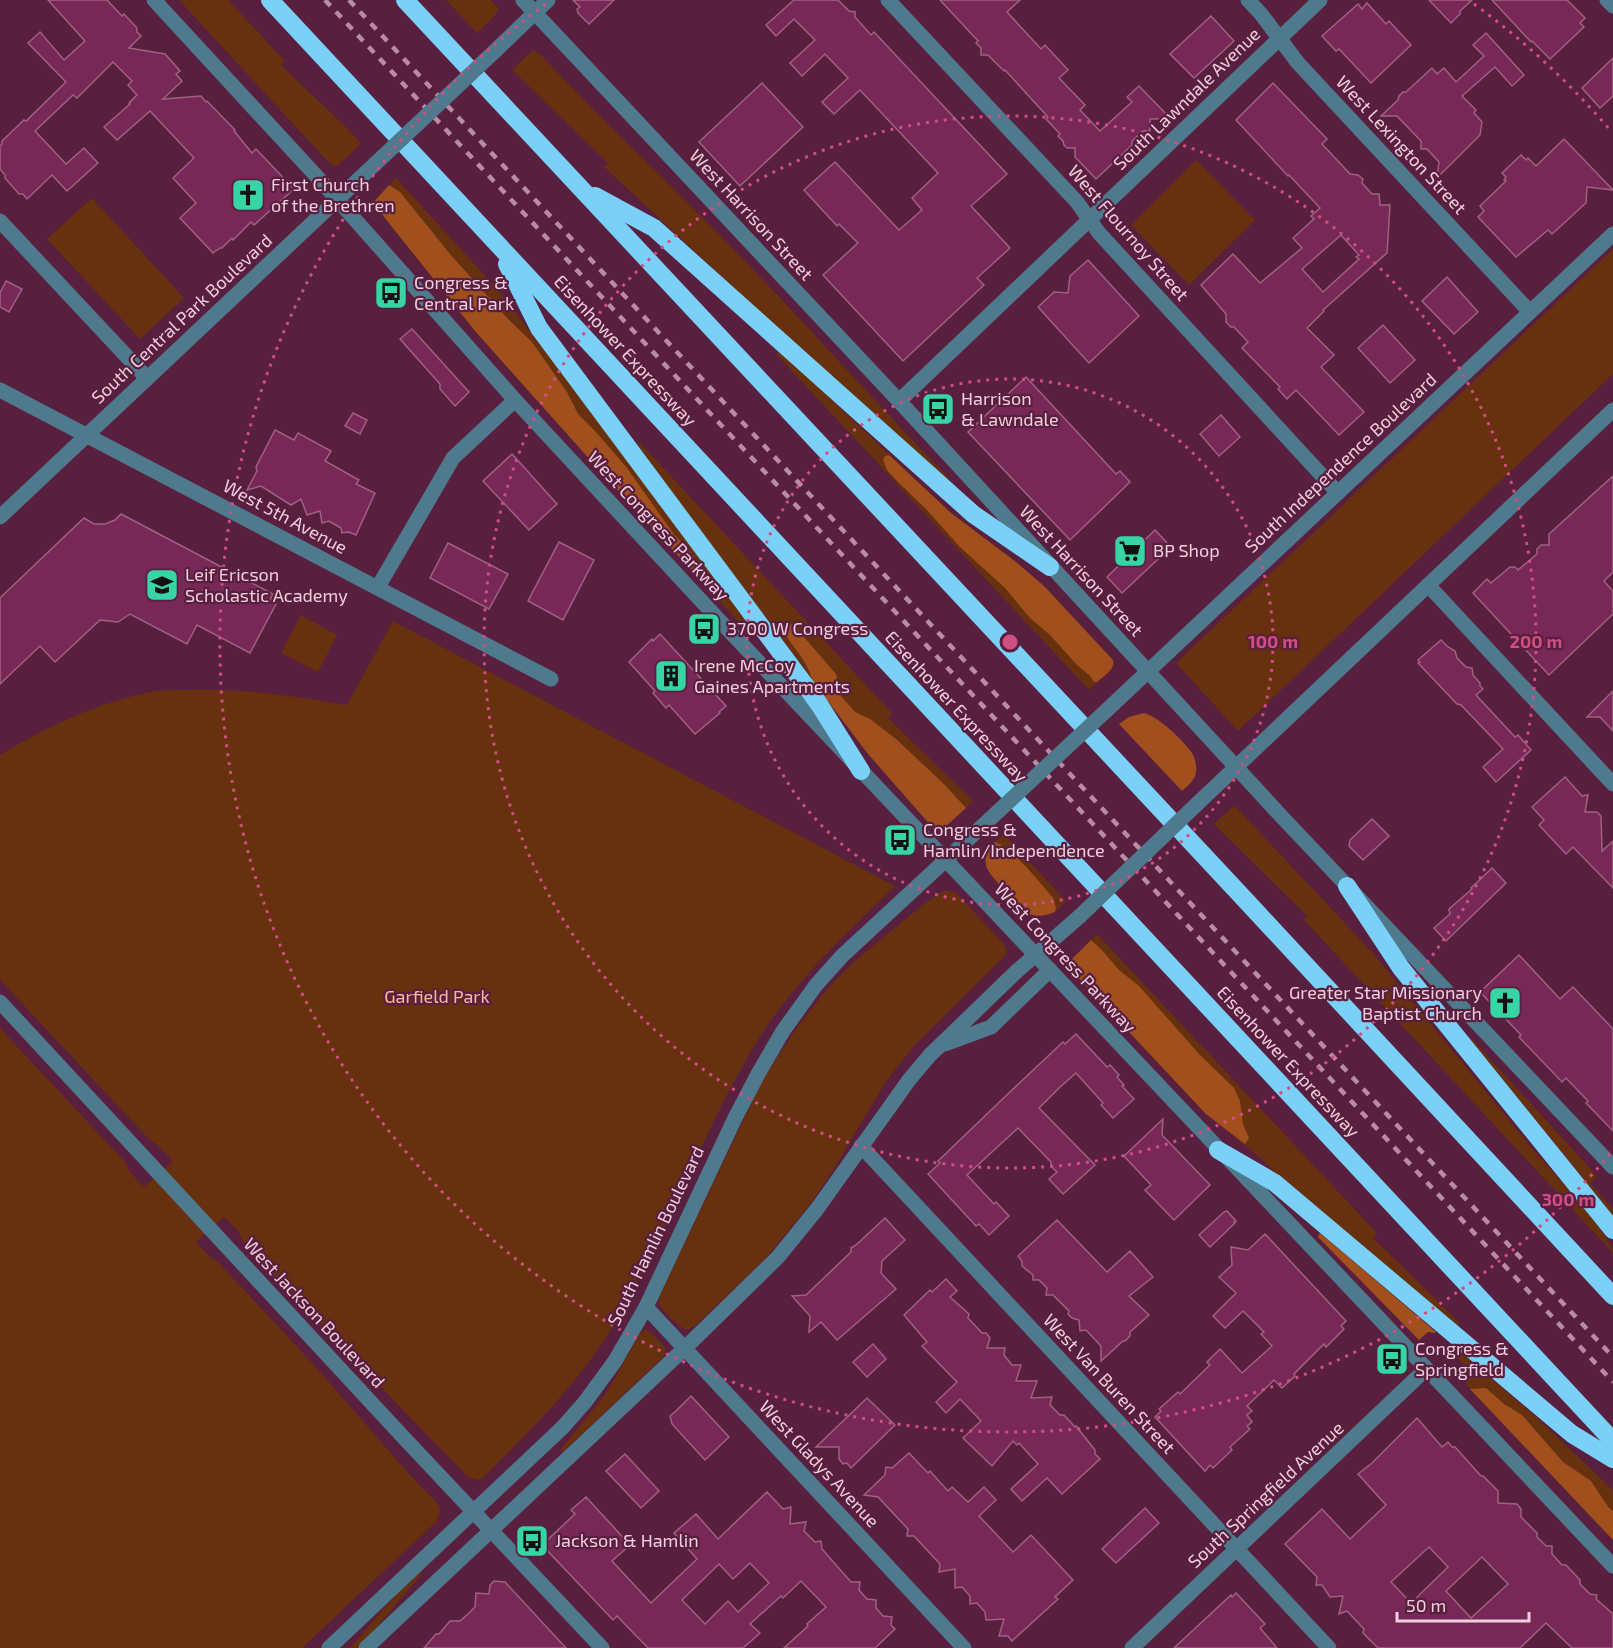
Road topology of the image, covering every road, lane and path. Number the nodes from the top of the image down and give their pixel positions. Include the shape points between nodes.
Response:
1 (154, 0) edge
2 (270, 0) edge
3 (405, 0) edge
4 (523, 0) edge
5 (548, 0) edge
6 (888, 0) edge
7 (1248, 0) edge
8 (1320, 0) edge
9 (1607, 0) edge
10 (1613, 6) edge
11 (535, 13) junction
12 (1280, 39) junction
13 (582, 189) junction
14 (338, 200) junction
15 (1090, 219) junction
16 (0, 220) edge
17 (1613, 234) edge
18 (496, 244) junction
19 (1530, 312) junction
20 (147, 378) junction
21 (0, 390) edge
22 (514, 400) junction
23 (899, 401) junction
24 (1613, 410) edge
25 (87, 434) junction
26 (1338, 492) junction
27 (0, 517) edge
28 (1050, 567) junction
29 (1428, 585) junction
30 (378, 587) junction
31 (1148, 672) junction
32 (551, 679) dead end
33 (1235, 768) junction
34 (861, 771) junction
35 (1613, 784) edge
36 (990, 819) joint
37 (946, 860) junction
38 (1347, 886) junction
39 (1036, 954) junction
40 (1050, 970) junction
41 (0, 1002) edge
42 (939, 1046) junction
43 (861, 1146) junction
44 (1218, 1150) junction
45 (1613, 1167) edge
46 (1613, 1230) edge
47 (1613, 1296) edge
48 (646, 1306) junction
49 (685, 1348) junction
50 (1426, 1369) junction
51 (1613, 1441) edge
52 (1613, 1459) edge
53 (473, 1512) junction
54 (491, 1530) junction
55 (1237, 1549) junction
56 (1613, 1566) edge
57 (329, 1648) edge
58 (366, 1648) edge
59 (602, 1648) edge
60 (964, 1648) edge
61 (1132, 1648) edge
62 (1329, 1648) edge

1 - 14 street, West Congress Parkway
2 - 18 highway, Eisenhower Expressway
3 - 13 highway
4 - 11 street, West Harrison Street
5 - 11 street, South Central Park Boulevard
6 - 15 street, West Flournoy Street
7 - 12 street, West Lexington Street
8 - 12 street, South Lawndale Avenue
9 - 10 street
11 - 14 street, South Central Park Boulevard, bridge
11 - 23 street, West Harrison Street
12 - 15 street, South Lawndale Avenue
12 - 19 street, West Lexington Street
13 - 28 highway via 654,228 973,514
13 - 47 highway
14 - 20 street, South Central Park Boulevard
14 - 22 street, West Congress Parkway
15 - 23 street, South Lawndale Avenue
15 - 26 street, West Flournoy Street
16 - 20 street
17 - 19 street, South Independence Boulevard
18 - 34 highway via 539,328 819,704
18 - 51 highway, Eisenhower Expressway
19 - 26 street, South Independence Boulevard
20 - 25 street, South Central Park Boulevard
21 - 25 street, West 5th Avenue
22 - 30 street via 453,458
22 - 34 street, West Congress Parkway
23 - 28 street, West Harrison Street
24 - 29 street
25 - 27 street, South Central Park Boulevard
25 - 30 street, West 5th Avenue
26 - 31 street, South Independence Boulevard
28 - 31 street, West Harrison Street
29 - 33 street
29 - 35 street
30 - 32 street, West 5th Avenue
31 - 33 street, West Harrison Street
31 - 36 street, South Independence Boulevard, bridge
33 - 38 street, West Harrison Street
33 - 39 street, bridge
34 - 37 street, West Congress Parkway
36 - 37 street, South Hamlin Boulevard
37 - 39 street, West Congress Parkway
37 - 48 street, South Hamlin Boulevard via 842,956 783,1031 735,1118
38 - 45 street, West Harrison Street
38 - 46 highway via 1401,968
39 - 40 street, West Congress Parkway
39 - 42 street
40 - 42 street via 991,1027
40 - 44 street, West Congress Parkway
41 - 53 street, West Jackson Boulevard
42 - 43 street
43 - 49 street via 778,1257
43 - 55 street, West Van Buren Street
44 - 50 street, West Congress Parkway
44 - 52 highway via 1275,1184 1572,1434
48 - 49 street, West Gladys Avenue
48 - 53 street, South Hamlin Boulevard via 615,1361 585,1402
49 - 54 street
49 - 60 street, West Gladys Avenue
50 - 55 street, South Springfield Avenue
50 - 56 street, West Congress Parkway
53 - 54 street, West Jackson Boulevard
53 - 57 street, South Hamlin Boulevard
54 - 58 street
54 - 59 street, West Jackson Boulevard
55 - 61 street, South Springfield Avenue
55 - 62 street, West Van Buren Street

